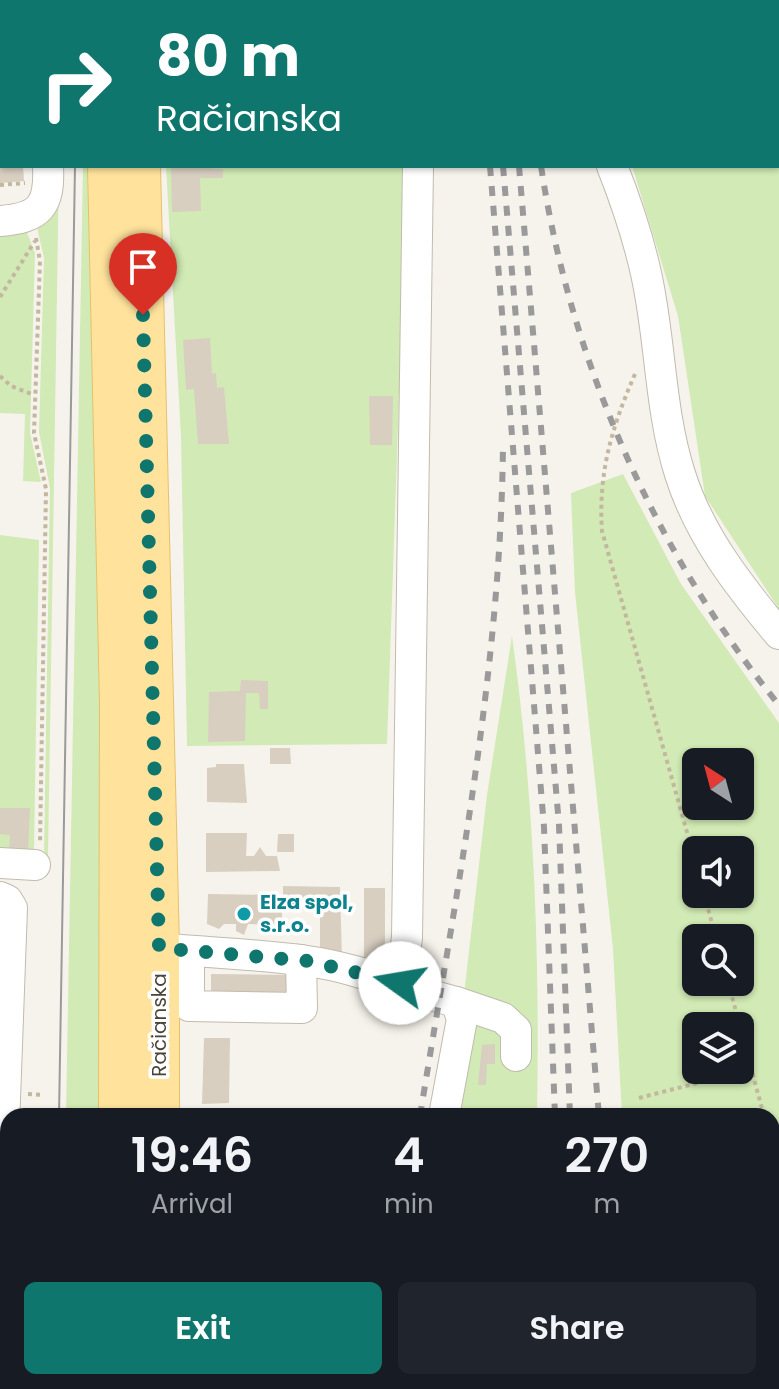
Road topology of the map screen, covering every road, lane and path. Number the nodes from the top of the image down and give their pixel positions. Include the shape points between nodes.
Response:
1 (108, 168) edge
2 (140, 168) edge
3 (418, 168) edge
4 (613, 168) edge
5 (37, 174) edge
6 (0, 185) edge
7 (21, 226) edge
8 (0, 297) edge
9 (655, 327) junction
10 (0, 376) edge
11 (34, 395) junction
12 (779, 634) edge
13 (688, 836) edge
14 (20, 864) edge
15 (0, 897) edge
16 (174, 949) junction
17 (301, 960) junction
18 (400, 983) junction
19 (456, 1002) junction
20 (516, 1056) dead end
21 (754, 1077) edge
22 (694, 1084) edge
23 (639, 1098) dead end
24 (5, 1108) edge
25 (119, 1108) edge
26 (160, 1108) edge
27 (445, 1108) edge
28 (762, 1108) edge

1 - 25 main road, Račianska via 120,703
2 - 16 main road, Račianska
3 - 18 street via 407,938
4 - 9 street via 640,246
5 - 6 path
5 - 7 street via 46,199
7 - 8 path
7 - 11 path via 40,261
9 - 12 street via 680,477 723,562
9 - 13 path via 608,438 600,500 608,557
10 - 11 path
11 - 14 path via 34,433 46,489 40,857
15 - 24 street via 12,908
16 - 17 street
16 - 17 street via 189,1006 302,1008
16 - 26 main road, Račianska
17 - 18 street
18 - 19 street
19 - 20 street via 510,1024 516,1030
19 - 27 street via 462,1019
21 - 28 path
22 - 23 path

